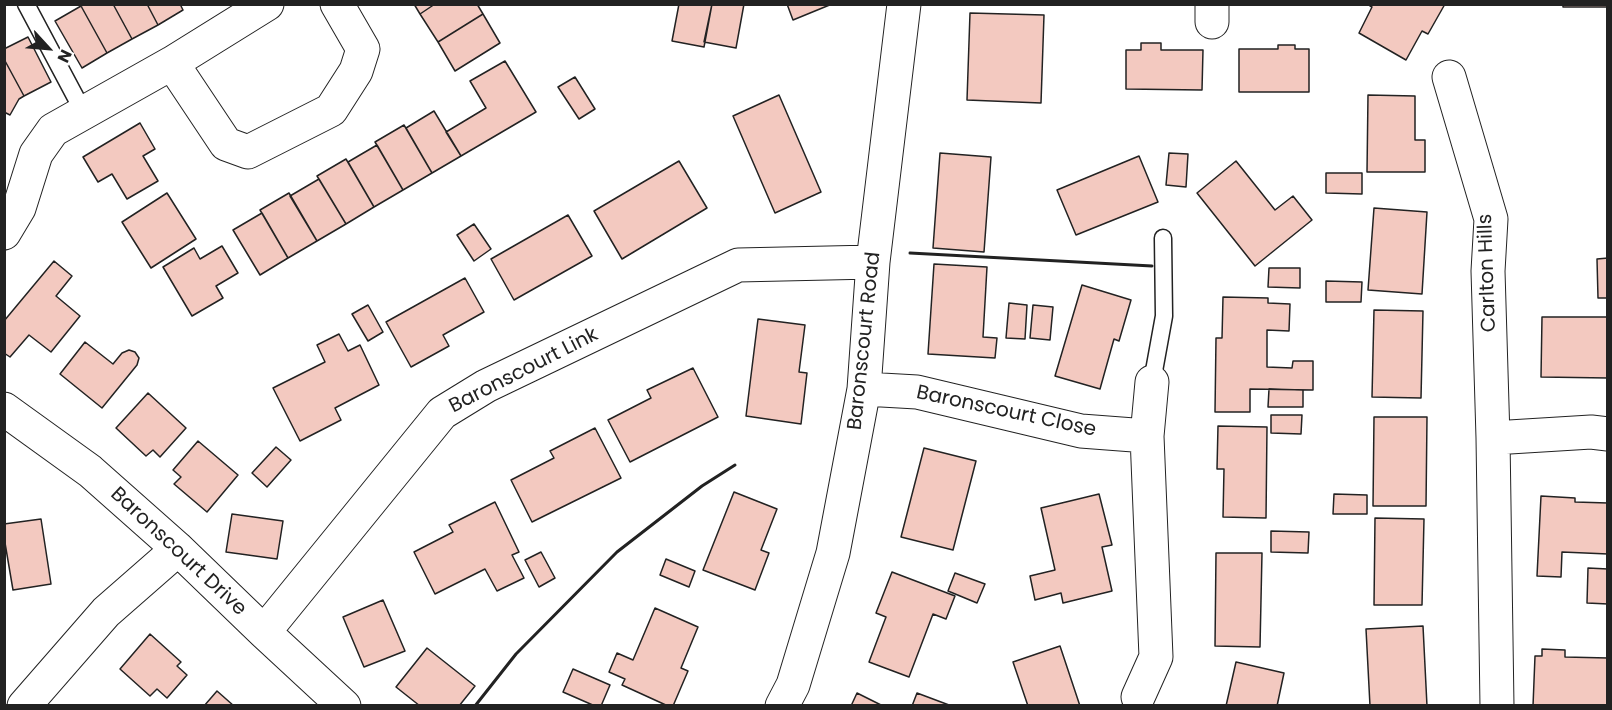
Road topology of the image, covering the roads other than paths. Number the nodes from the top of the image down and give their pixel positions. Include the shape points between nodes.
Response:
1 (26, 4) edge
2 (267, 4) edge
3 (337, 4) edge
4 (904, 4) edge
5 (172, 63) junction
6 (1449, 77) dead end
7 (84, 113) junction
8 (4, 233) edge
9 (1164, 238) dead end
10 (873, 262) junction
11 (1152, 382) joint
12 (864, 389) junction
13 (4, 409) edge
14 (1608, 434) edge
15 (1148, 436) junction
16 (1493, 438) junction
17 (178, 549) junction
18 (264, 632) junction
19 (1138, 697) dead end
20 (24, 705) edge
21 (344, 705) edge
22 (782, 705) edge
23 (1497, 705) edge

1 - 7 lane
2 - 5 street
3 - 5 street via 363,49 356,71 331,110 248,152 226,144
4 - 10 street, Baronscourt Road
5 - 7 street
6 - 16 street, Carlton Hills via 1491,219 1488,272
7 - 8 street via 52,130 36,154 19,208
9 - 11 lane via 1164,316
10 - 12 street, Baronscourt Road
10 - 18 street, Baronscourt Link via 738,265 486,386 442,413
11 - 15 street
12 - 15 street, Baronscourt Close via 917,392 1081,431
12 - 22 street, Baronscourt Road via 833,553 793,685
13 - 17 street, Baronscourt Drive via 90,471
14 - 16 street
15 - 19 street via 1156,657
16 - 23 street, Carlton Hills
17 - 18 street, Baronscourt Drive
17 - 20 street via 106,612
18 - 21 street, Baronscourt Drive

